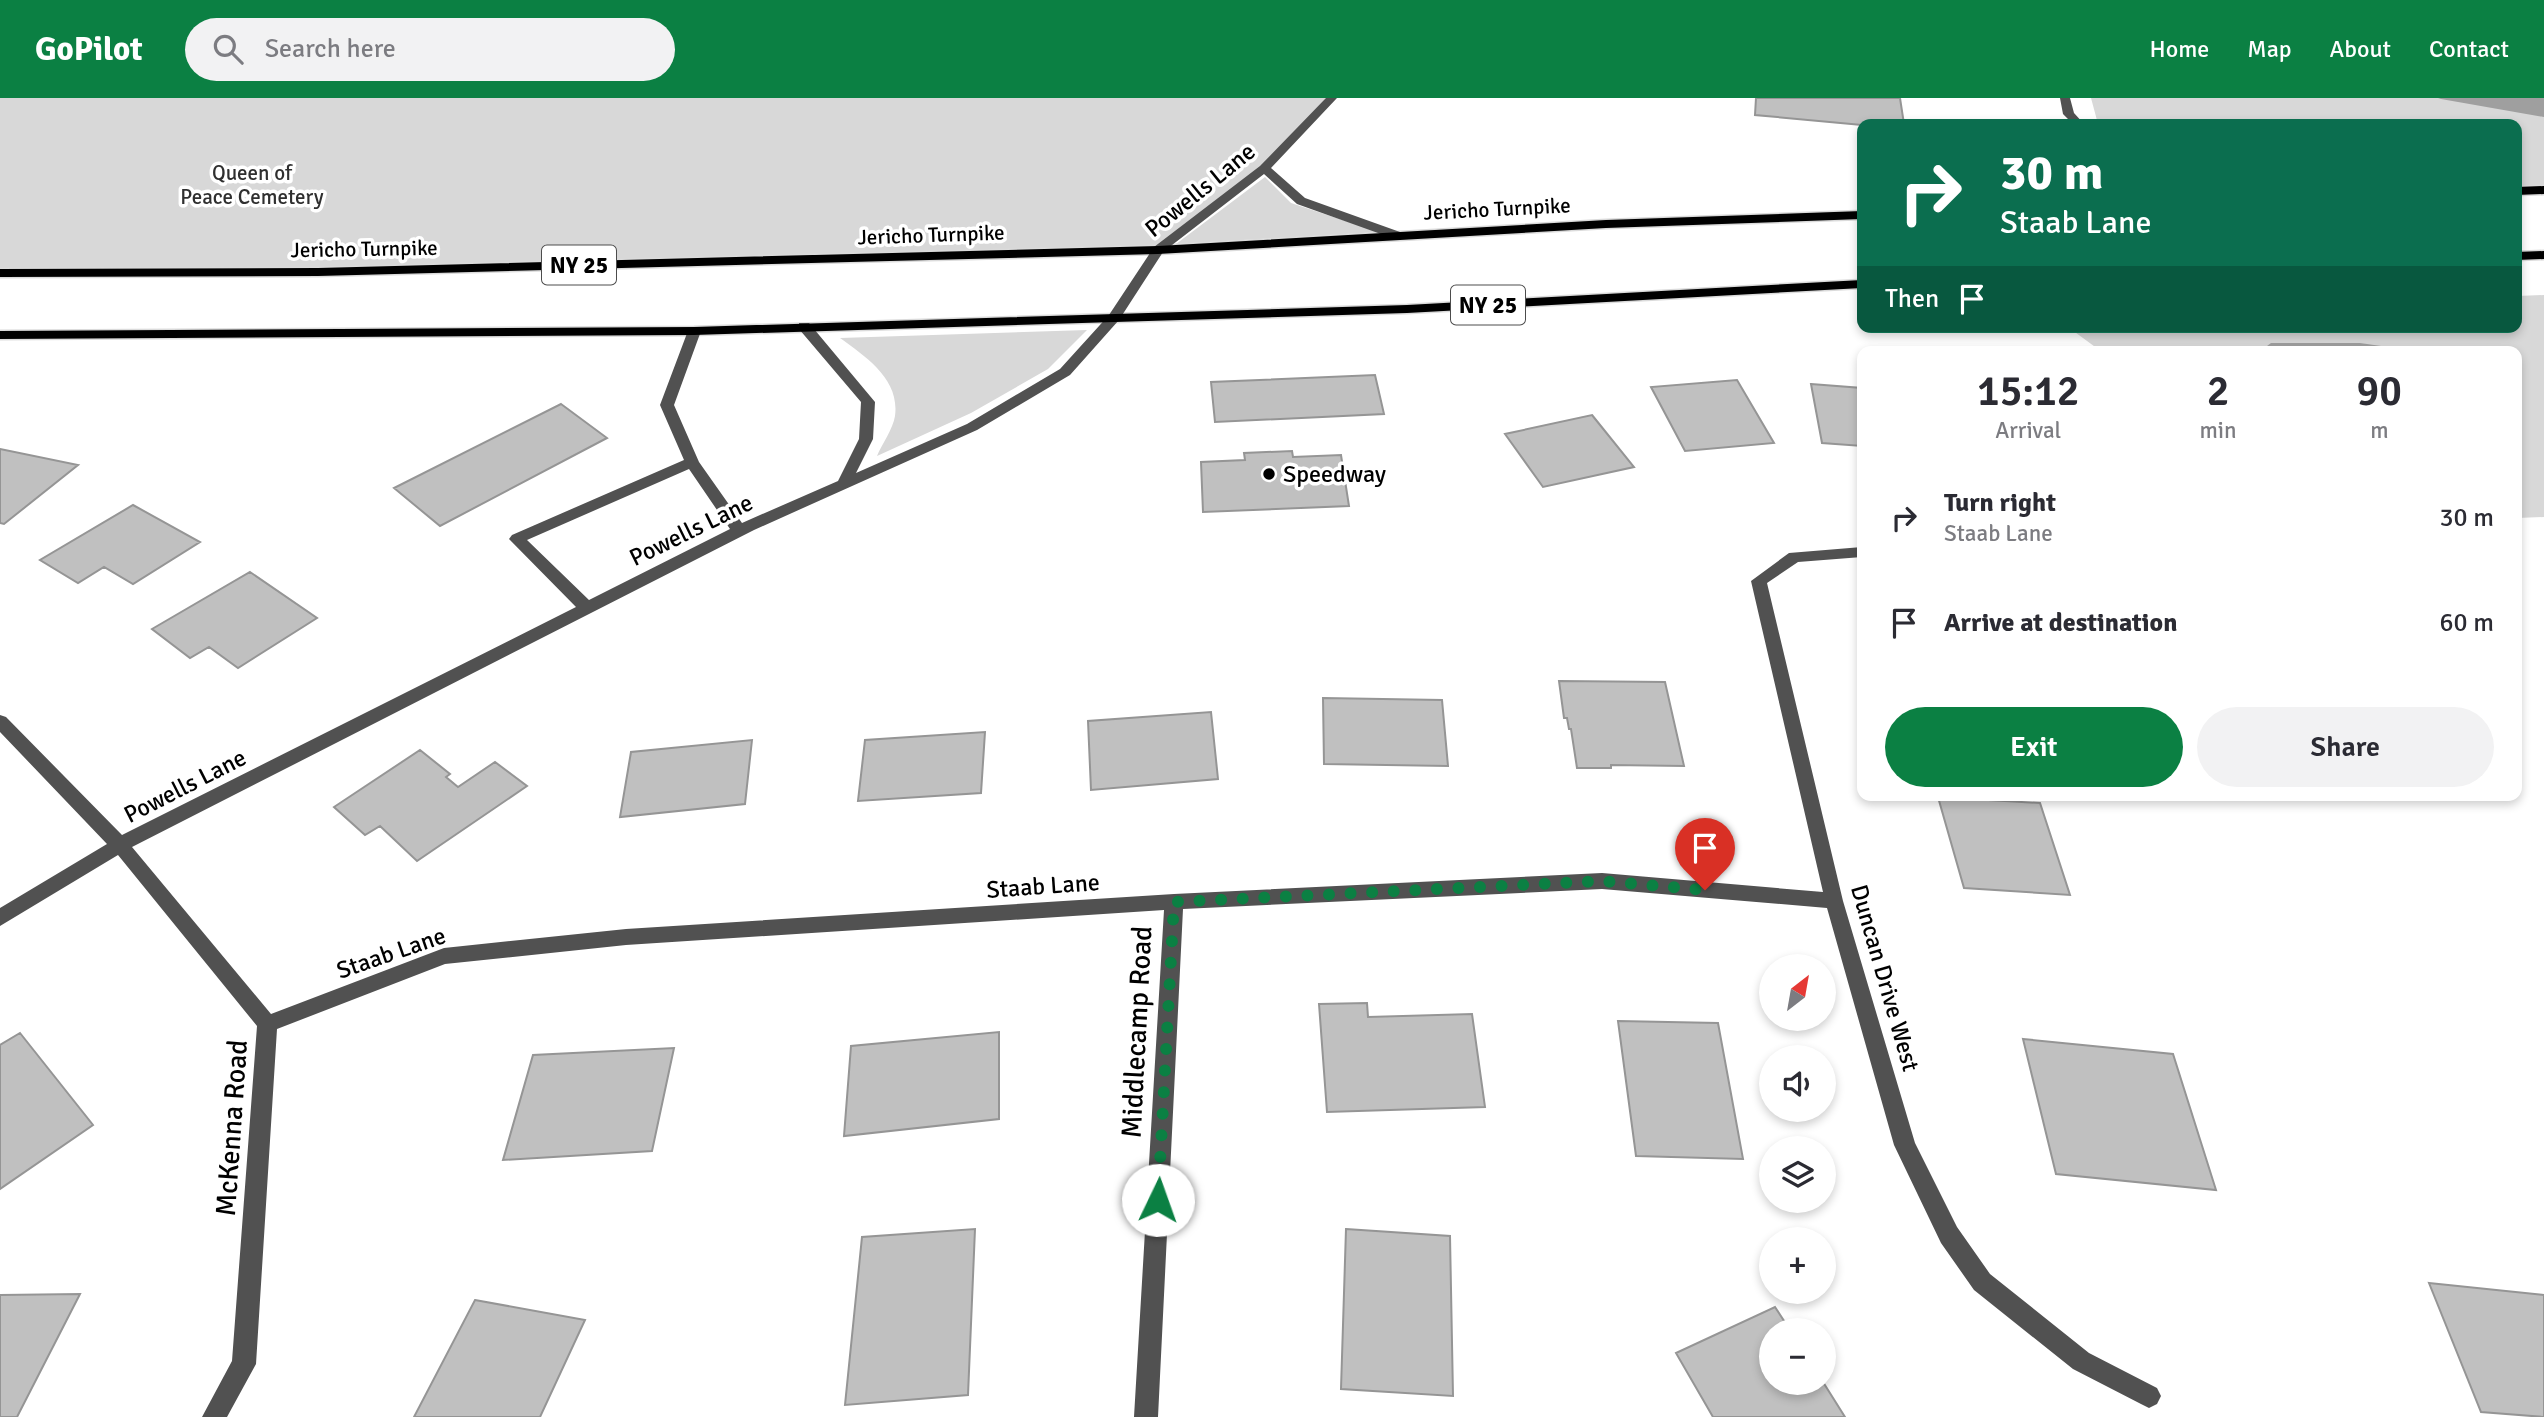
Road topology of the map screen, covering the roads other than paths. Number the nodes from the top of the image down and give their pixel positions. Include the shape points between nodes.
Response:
1 (1332, 98) edge
2 (2065, 98) edge
3 (2074, 119) edge
4 (1264, 168) junction
5 (2544, 190) edge
6 (2522, 191) edge
7 (1857, 215) edge
8 (1396, 235) junction
9 (1158, 250) junction
10 (2544, 255) edge
11 (2522, 257) edge
12 (0, 272) edge
13 (1857, 284) edge
14 (1114, 317) junction
15 (804, 326) junction
16 (694, 331) junction
17 (0, 335) edge
18 (692, 462) junction
19 (844, 483) junction
20 (739, 531) junction
21 (1857, 552) edge
22 (587, 608) junction
23 (0, 721) edge
24 (120, 845) junction
25 (1835, 901) junction
26 (1174, 902) junction
27 (0, 918) edge
28 (267, 1024) junction
29 (2149, 1396) dead end
30 (214, 1417) edge
31 (1146, 1417) edge

1 - 4 street, Powells Lane
2 - 3 street
4 - 8 street via 1301,201
4 - 9 street, Powells Lane
5 - 6 main road
7 - 8 main road, Jericho Turnpike / NY 25
8 - 9 main road, Jericho Turnpike / NY 25
9 - 12 main road, Jericho Turnpike / NY 25 via 318,272
9 - 14 street, Powells Lane
10 - 11 main road
13 - 14 main road, NY 25 via 1407,309
14 - 15 main road, NY 25
14 - 19 street, Powells Lane via 1065,372 972,427
15 - 16 main road, NY 25
15 - 19 street via 868,402 866,439
16 - 17 main road, NY 25
16 - 18 street via 667,405
18 - 20 street
18 - 22 street via 517,539
19 - 20 street, Powells Lane
20 - 22 street, Powells Lane
21 - 25 street, Duncan Drive West via 1794,557 1759,581
22 - 24 street, Powells Lane
23 - 24 street, McKenna Road
24 - 27 street, Powells Lane
24 - 28 street, McKenna Road
25 - 26 street, Staab Lane via 1602,881
25 - 29 street, Duncan Drive West via 1905,1145 1948,1235 1982,1282 2081,1360
26 - 28 street, Staab Lane via 626,937 444,956
26 - 31 street, Middlecamp Road
28 - 30 street, McKenna Road via 244,1364

